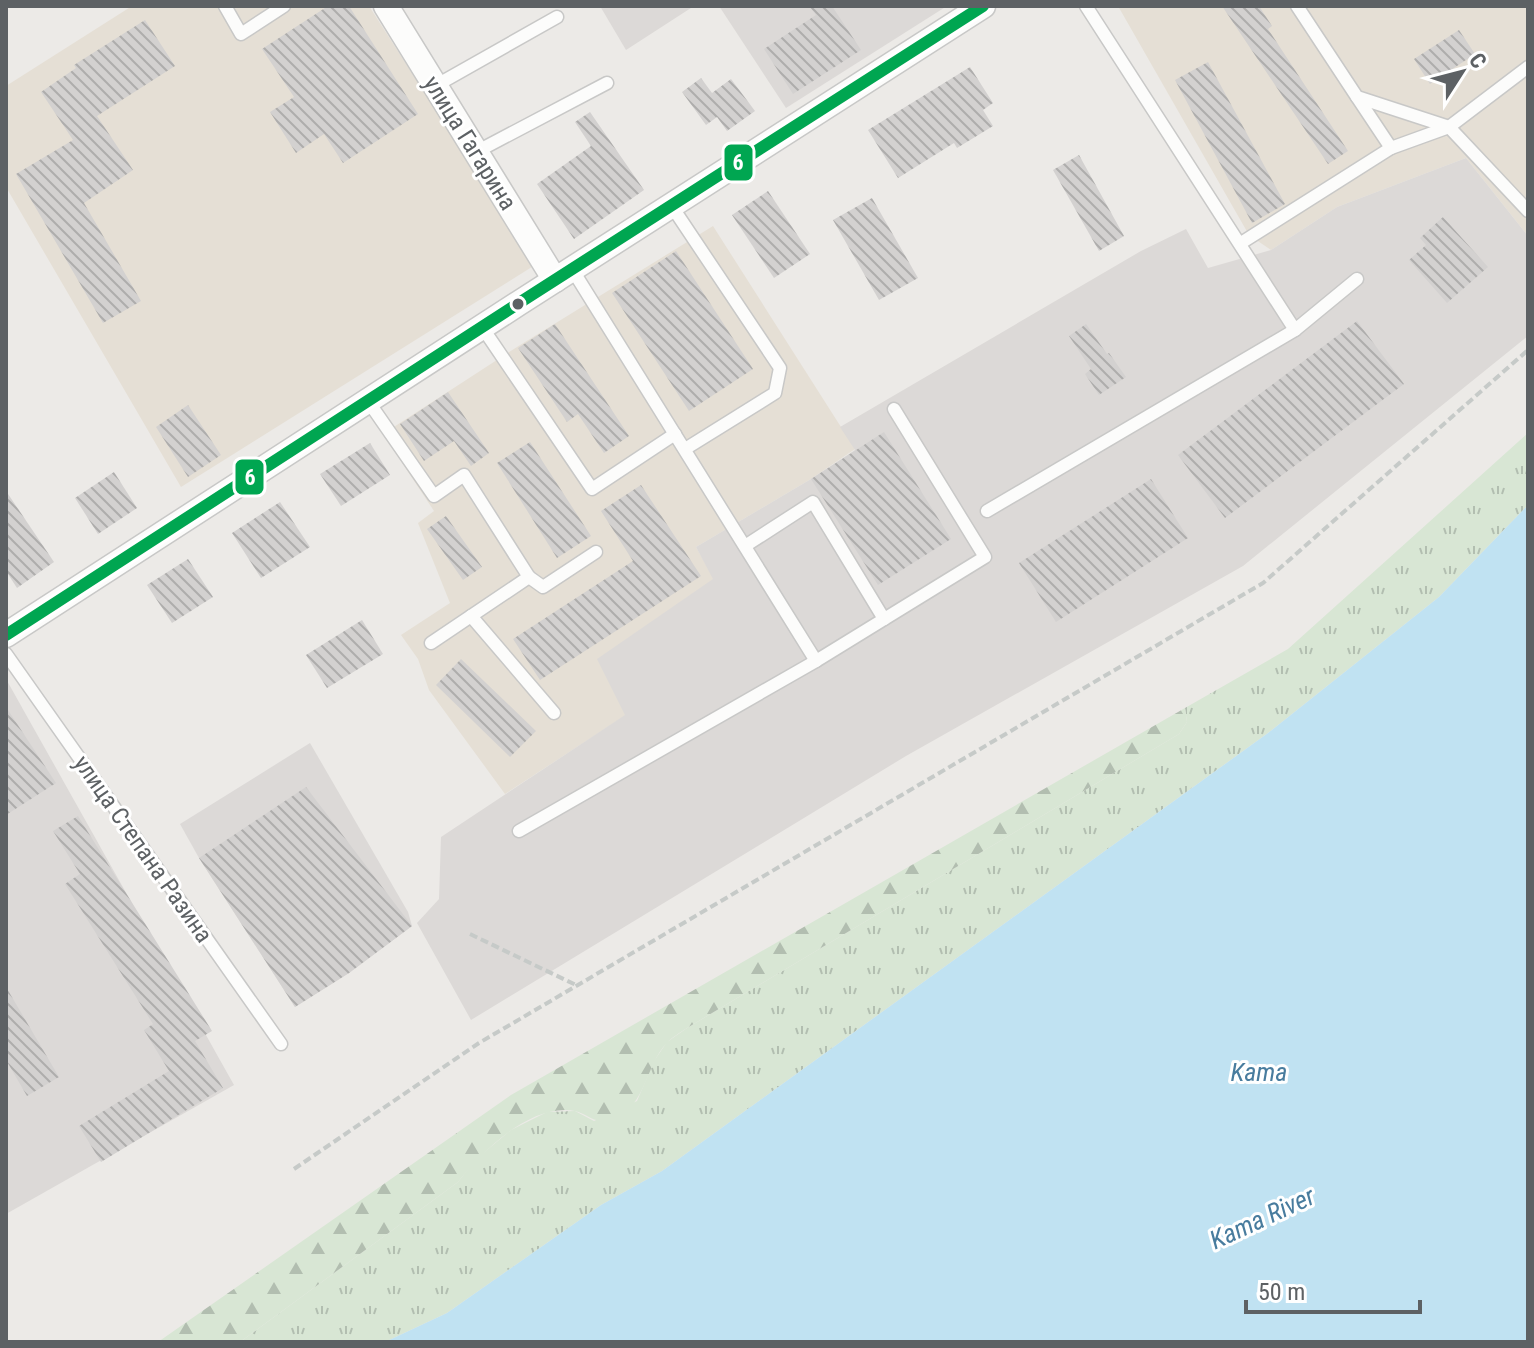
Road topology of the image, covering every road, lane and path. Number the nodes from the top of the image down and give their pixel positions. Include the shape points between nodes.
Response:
1 (225, 6) edge
2 (284, 6) edge
3 (386, 6) edge
4 (983, 6) edge
5 (1086, 6) edge
6 (1297, 6) edge
7 (557, 17) dead end
8 (1528, 67) edge
9 (607, 83) dead end
10 (435, 86) junction
11 (1357, 97) junction
12 (1449, 127) junction
13 (1391, 148) junction
14 (476, 152) junction
15 (671, 205) junction
16 (1528, 211) edge
17 (1241, 243) junction
18 (564, 274) junction
19 (1357, 279) dead end
20 (482, 327) junction
21 (1295, 330) junction
22 (1528, 350) edge
23 (368, 401) junction
24 (894, 409) dead end
25 (675, 434) junction
26 (685, 449) junction
27 (987, 511) dead end
28 (745, 546) junction
29 (596, 552) dead end
30 (529, 577) junction
31 (471, 616) junction
32 (884, 619) junction
33 (6, 635) edge
34 (431, 643) dead end
35 (6, 654) edge
36 (816, 661) junction
37 (554, 713) dead end
38 (519, 831) dead end
39 (470, 934) dead end
40 (576, 985) junction
41 (281, 1044) dead end
42 (294, 1169) dead end

1 - 2 lane via 241,34
3 - 10 street, улица Гагарина
4 - 15 street
5 - 17 lane
6 - 11 lane
7 - 10 lane
8 - 12 lane
9 - 14 lane
10 - 14 street, улица Гагарина
11 - 12 lane
11 - 13 lane
12 - 13 lane
12 - 16 lane
13 - 17 lane
14 - 18 street, улица Гагарина
15 - 18 street
15 - 26 lane via 780,368 775,393
17 - 21 lane
18 - 20 street
18 - 25 lane
19 - 21 lane
20 - 23 street
20 - 25 lane via 592,489
21 - 27 lane
22 - 40 path via 1263,583
23 - 30 lane via 434,496 464,475
23 - 33 street
24 - 32 lane via 985,557
25 - 26 lane
26 - 28 lane
28 - 32 lane via 813,502
28 - 36 lane
29 - 30 lane via 543,587
30 - 31 lane
31 - 34 lane
31 - 37 lane
32 - 36 lane
35 - 41 lane, улица Степана Разина
36 - 38 lane
39 - 40 path
40 - 42 path via 479,1043

